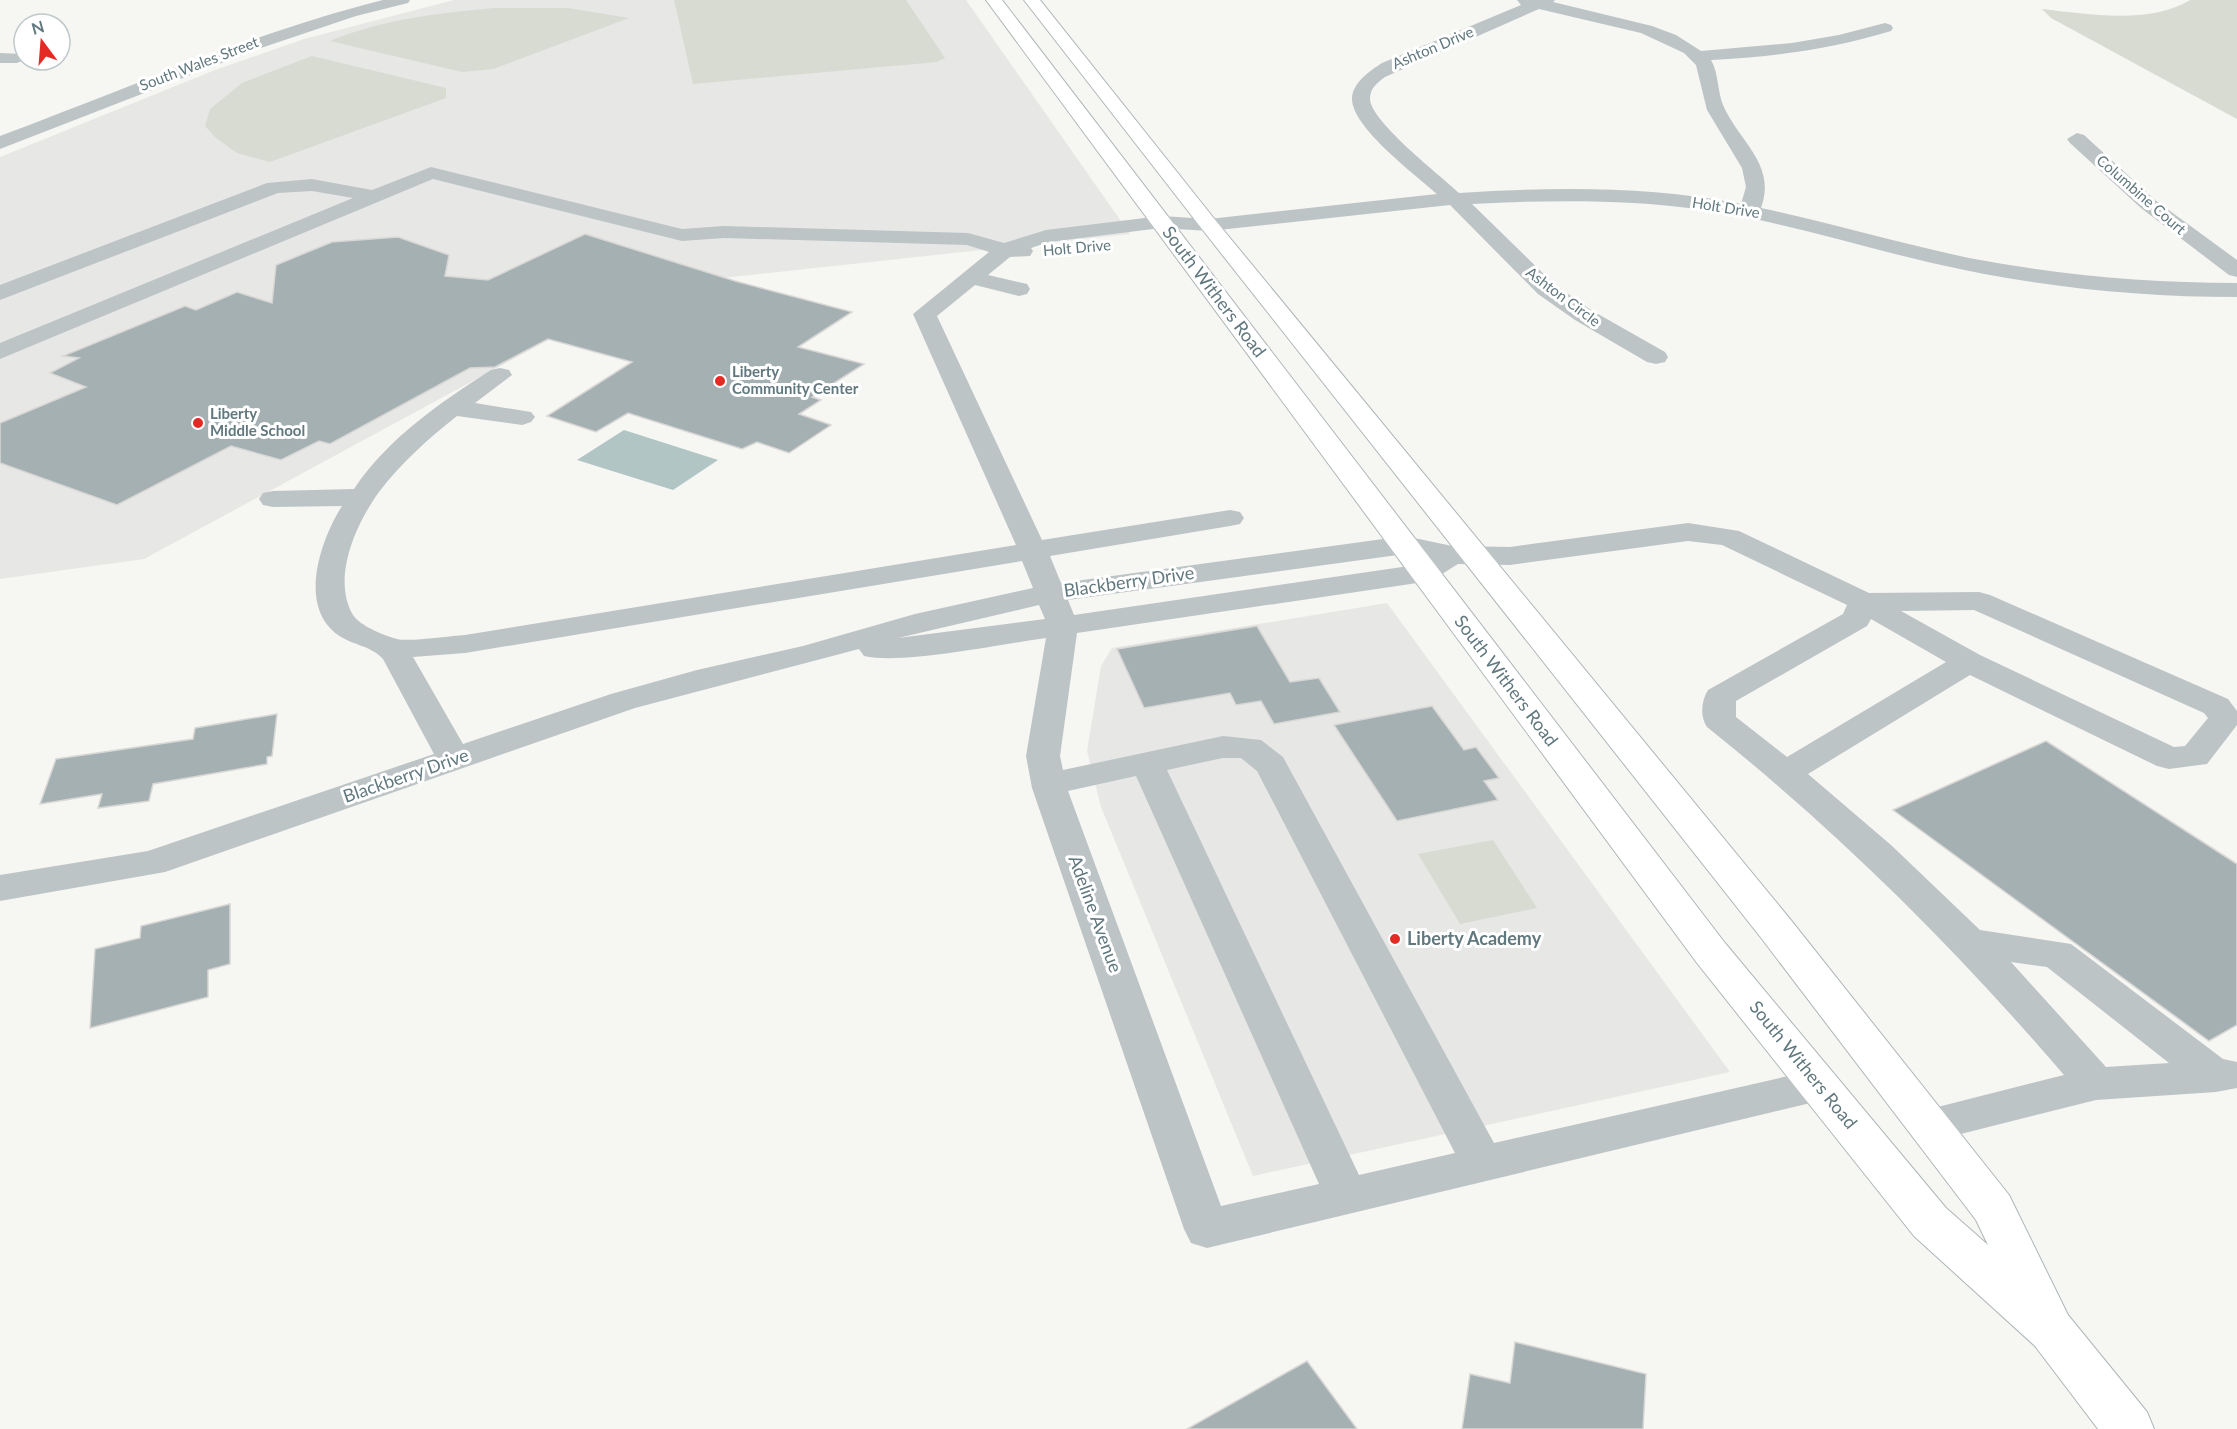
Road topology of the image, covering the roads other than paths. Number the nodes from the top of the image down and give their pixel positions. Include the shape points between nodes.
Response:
1 (402, 0) edge
2 (994, 0) edge
3 (1032, 0) edge
4 (1520, 0) edge
5 (1543, 2) edge
6 (362, 4) edge
7 (1885, 27) dead end
8 (1698, 56) junction
9 (2077, 139) dead end
10 (0, 143) edge
11 (374, 197) junction
12 (1455, 198) junction
13 (1749, 211) junction
14 (1209, 225) junction
15 (1167, 230) junction
16 (1005, 250) junction
17 (2237, 270) edge
18 (971, 277) junction
19 (1019, 289) dead end
20 (2237, 290) edge
21 (0, 293) edge
22 (0, 352) edge
23 (1656, 357) dead end
24 (500, 375) dead end
25 (450, 406) junction
26 (522, 417) dead end
27 (363, 497) junction
28 (273, 499) dead end
29 (1230, 518) dead end
30 (1405, 545) junction
31 (1033, 551) junction
32 (1464, 555) junction
33 (1424, 573) junction
34 (1864, 602) junction
35 (1056, 610) junction
36 (392, 649) junction
37 (1969, 662) junction
38 (454, 759) junction
39 (1147, 763) junction
40 (1787, 772) junction
41 (1048, 784) junction
42 (0, 888) edge
43 (1969, 942) junction
44 (2226, 1075) edge
45 (2096, 1083) junction
46 (1818, 1085) junction
47 (1929, 1125) junction
48 (1483, 1164) junction
49 (1347, 1196) junction
50 (2052, 1331) junction
51 (2129, 1429) edge

1 - 6 street, South Wales Street
2 - 15 main road, South Withers Road
3 - 14 main road, South Withers Road
4 - 5 street
5 - 8 street via 1653,32
5 - 12 street, Ashton Drive via 1388,67 1364,87 1360,98 1362,110 1371,123
6 - 10 street, South Wales Street
7 - 8 street via 1792,50
8 - 13 street via 1708,73 1718,116 1750,160 1757,179 1756,196
9 - 17 street, Columbine Court via 2148,204
11 - 16 street, Holt Drive via 431,173 682,235 724,232 968,239
11 - 21 street via 326,184 274,187
11 - 22 street, Holt Drive
12 - 13 street, Holt Drive via 1600,194
12 - 14 street, Holt Drive
12 - 23 street, Ashton Circle via 1546,288 1582,315
13 - 20 street, Holt Drive via 1932,256 2035,276 2149,288
14 - 15 street, Holt Drive
14 - 32 main road, South Withers Road
15 - 16 street, Holt Drive via 1058,252
15 - 30 main road, South Withers Road
16 - 18 street
18 - 19 street
18 - 31 street via 925,314
24 - 25 street
25 - 26 street
25 - 27 street via 411,439
27 - 28 street
27 - 36 street via 342,529 331,561 331,594 345,625
29 - 31 street
30 - 32 street, Blackberry Drive
30 - 33 main road, South Withers Road
30 - 35 street, Blackberry Drive
31 - 35 street
31 - 36 street via 465,644
32 - 33 street, Blackberry Drive
32 - 34 street via 1510,556 1688,531 1730,537
32 - 47 main road, South Withers Road via 1776,929
33 - 35 street, Blackberry Drive
33 - 46 main road, South Withers Road via 1711,953
34 - 37 street
34 - 37 street via 1978,601 2216,706 2225,718 2194,756 2169,758
34 - 40 street via 1856,620 1720,697 1719,720
35 - 38 street, Blackberry Drive via 926,645 810,654 708,677 622,701
35 - 41 street, Adeline Avenue via 1043,756
36 - 38 street
37 - 40 street
38 - 42 street, Blackberry Drive via 152,863
39 - 41 street
39 - 48 street via 1223,747 1249,748 1271,765
39 - 49 street
40 - 43 street
41 - 49 street, Adeline Avenue via 1207,1229
43 - 44 street via 2057,954
43 - 45 street
44 - 45 street
45 - 47 street
46 - 48 street
46 - 50 main road, South Withers Road via 1930,1222
47 - 50 main road, South Withers Road via 1993,1208
48 - 49 street
50 - 51 main road, South Withers Road

